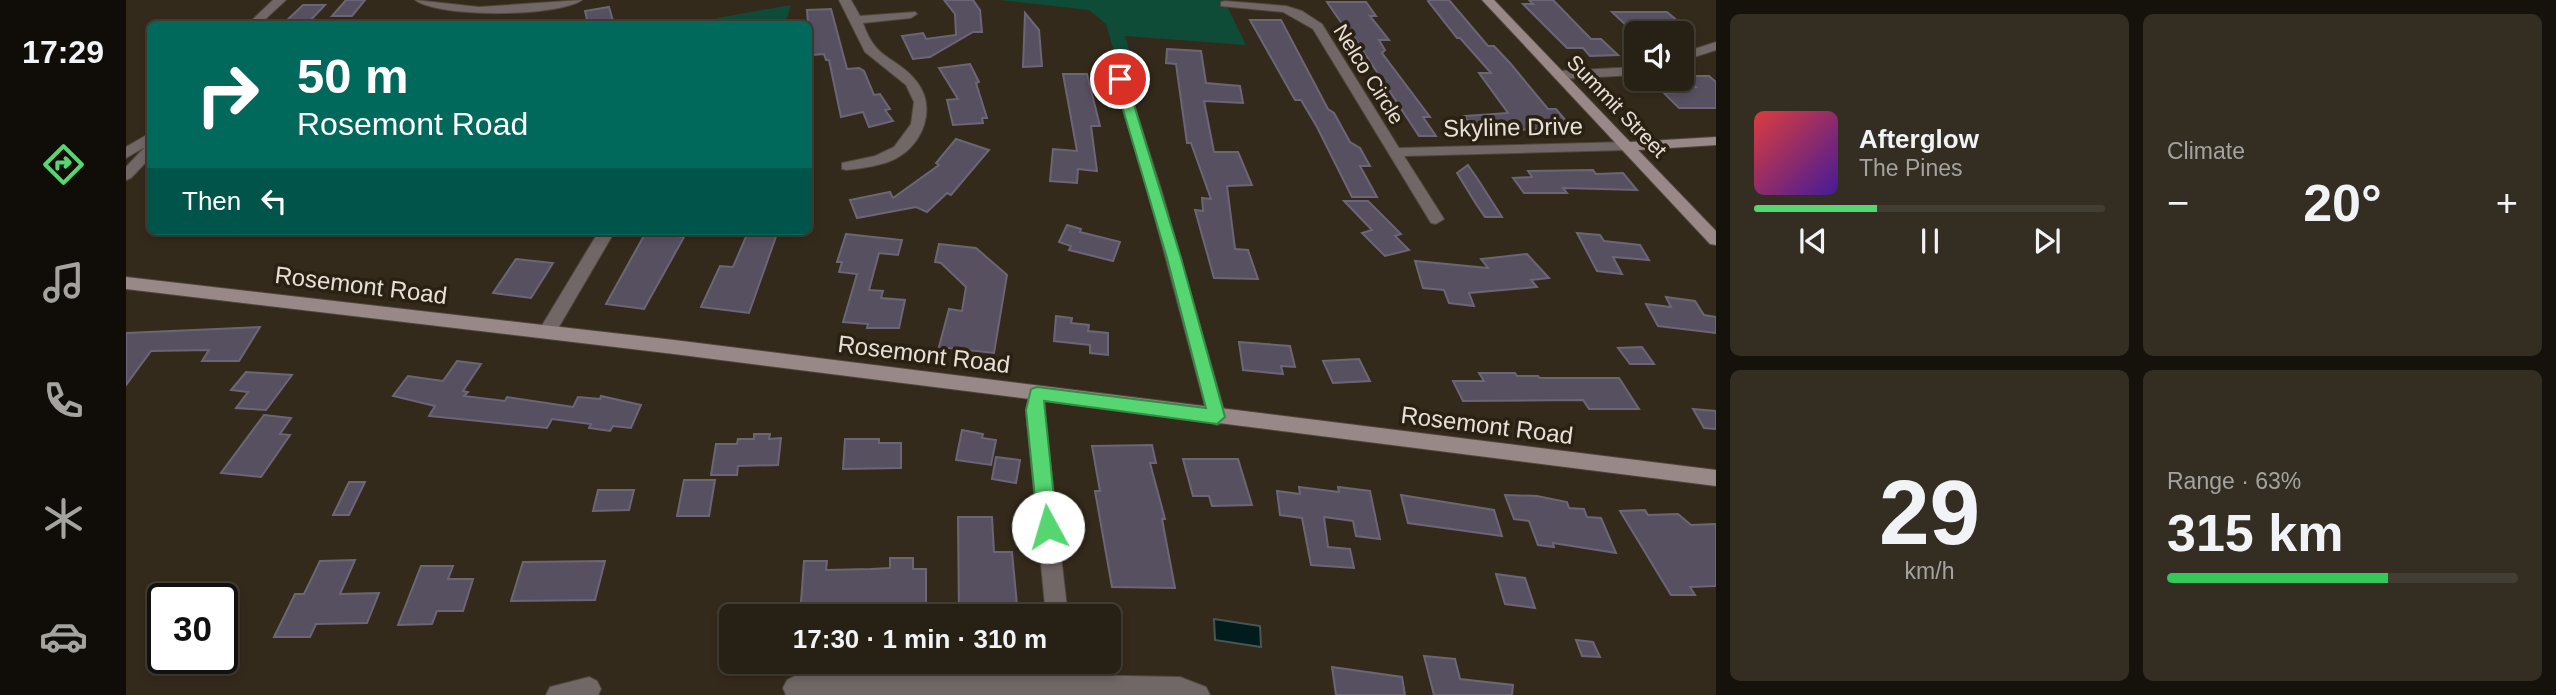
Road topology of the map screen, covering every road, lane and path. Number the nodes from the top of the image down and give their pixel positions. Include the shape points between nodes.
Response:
1 (281, 0) edge
2 (421, 0) edge
3 (576, 0) edge
4 (845, 0) edge
5 (1488, 0) edge
6 (557, 2) edge
7 (1226, 4) dead end
8 (911, 14) dead end
9 (857, 20) junction
10 (257, 21) edge
11 (1716, 46) edge
12 (1694, 53) edge
13 (1111, 61) dead end
14 (1624, 72) edge
15 (1559, 75) junction
16 (147, 139) edge
17 (1716, 141) edge
18 (1627, 146) junction
19 (1395, 152) junction
20 (147, 153) edge
21 (126, 154) edge
22 (847, 166) dead end
23 (126, 176) edge
24 (1436, 219) dead end
25 (605, 235) edge
26 (1716, 240) edge
27 (126, 283) edge
28 (547, 332) junction
29 (1037, 394) junction
30 (1217, 417) junction
31 (1716, 478) edge
32 (1056, 604) edge
33 (1063, 674) edge
34 (794, 688) dead end
35 (589, 689) dead end
36 (1065, 692) edge
37 (558, 695) edge
38 (1198, 695) edge

1 - 10 street
2 - 6 street via 478,11
3 - 6 street
4 - 9 street
5 - 15 main road, Summit Street
7 - 19 street, Nelco Circle via 1274,6 1310,20
8 - 9 street
9 - 22 street via 869,50 912,83 921,105 920,121 896,153
11 - 12 street
13 - 30 street via 1155,192
14 - 15 street
15 - 18 main road, Summit Street
16 - 21 street
17 - 18 main road, Skyline Drive
18 - 19 street, Skyline Drive
18 - 26 main road, Summit Street
19 - 24 street, Nelco Circle
20 - 23 street
25 - 28 street
27 - 28 main road, Rosemont Road
28 - 29 main road, Rosemont Road
29 - 30 main road, Rosemont Road
29 - 32 street
30 - 31 main road, Rosemont Road
33 - 36 street
34 - 36 street
35 - 37 street
36 - 38 street via 1138,686

